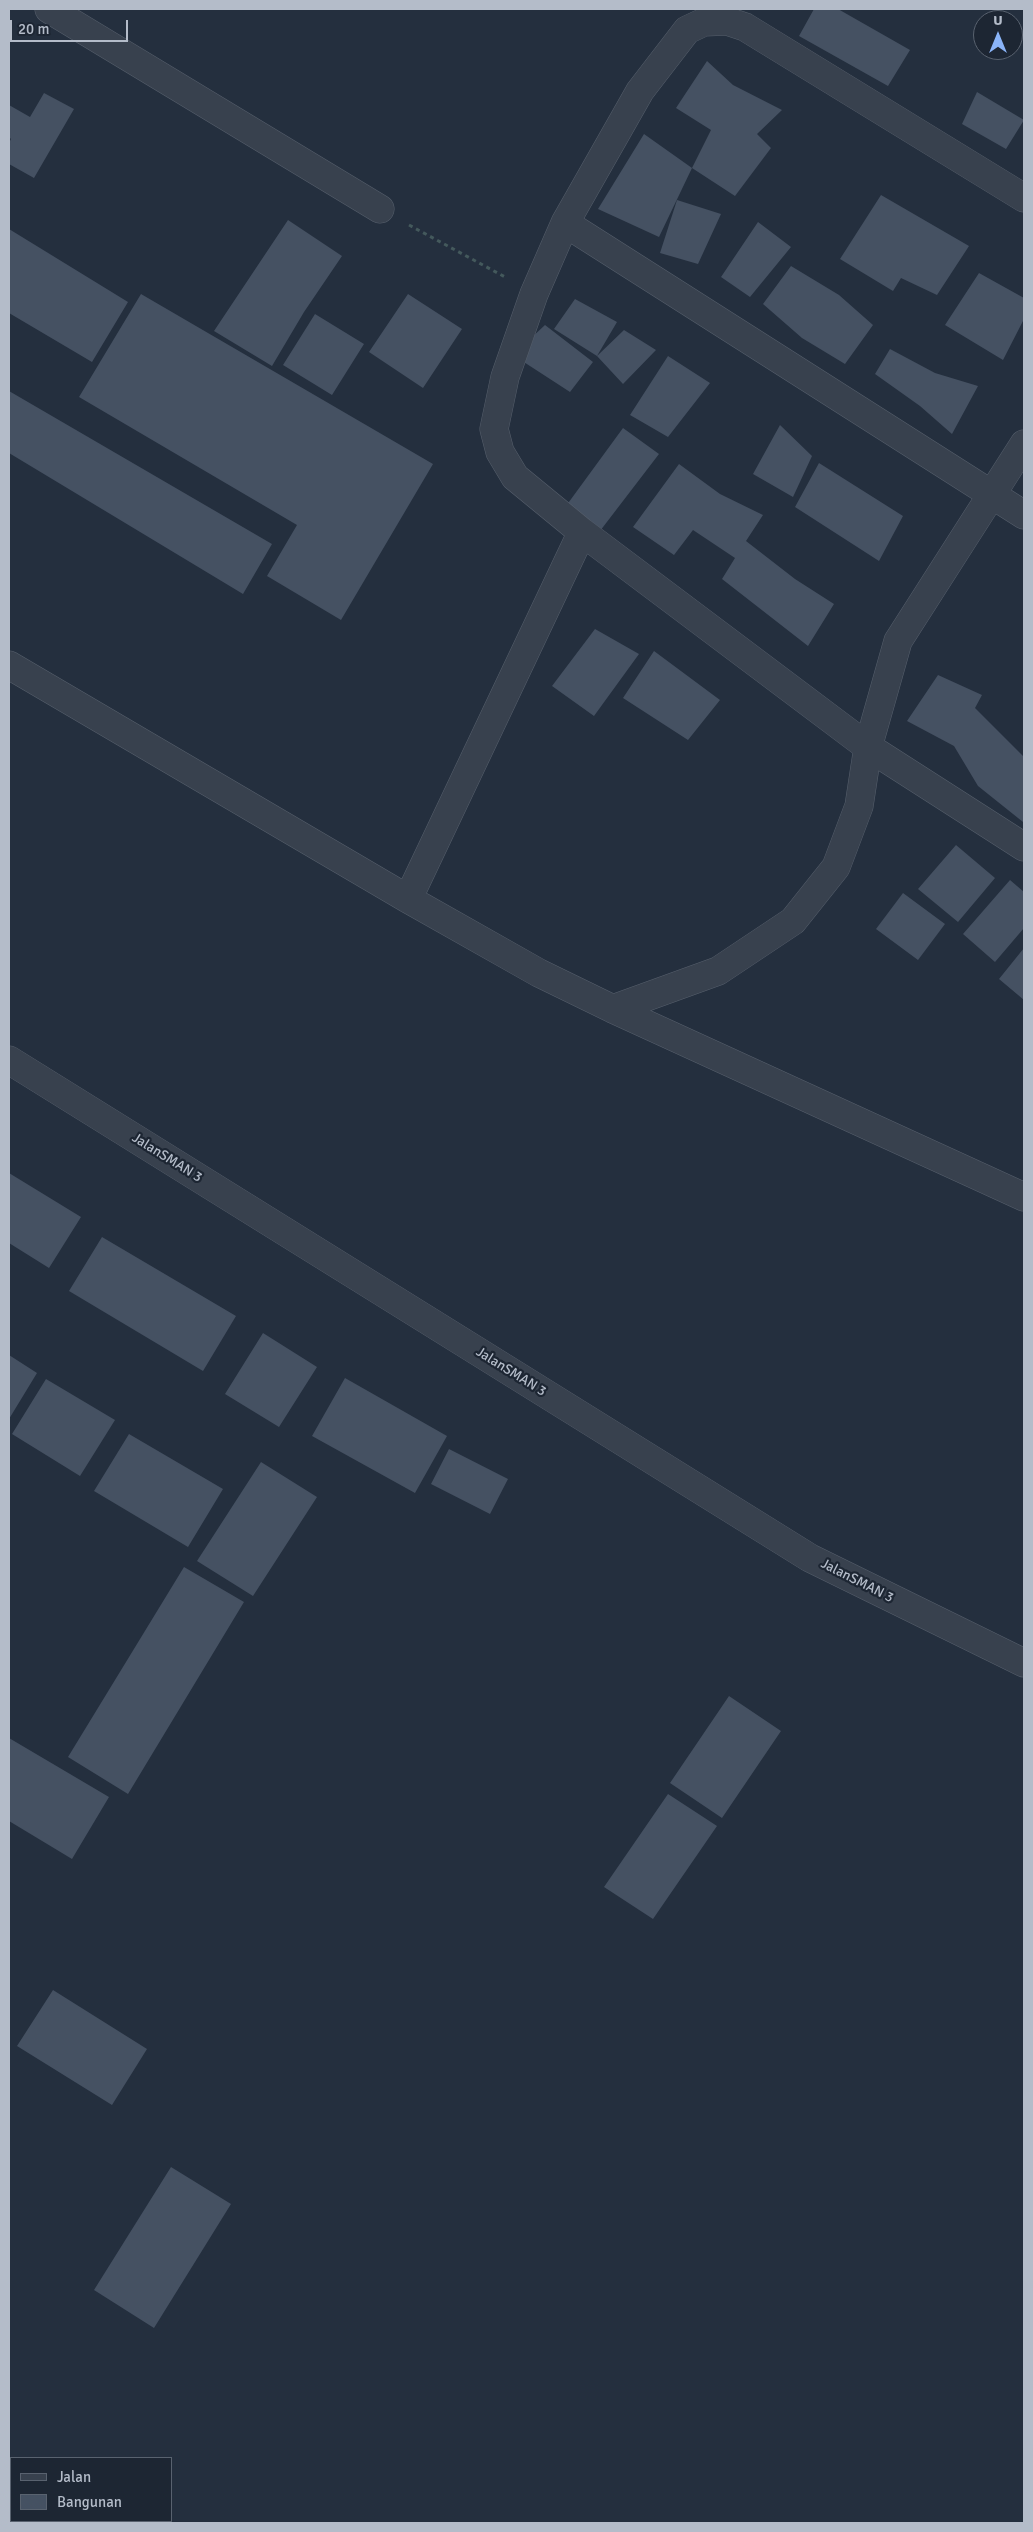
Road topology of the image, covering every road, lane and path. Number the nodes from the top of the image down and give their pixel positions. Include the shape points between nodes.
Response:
1 (50, 9) edge
2 (1024, 198) edge
3 (380, 209) joint
4 (565, 223) junction
5 (534, 294) junction
6 (1024, 444) edge
7 (993, 494) junction
8 (1024, 515) edge
9 (582, 532) junction
10 (9, 665) edge
11 (868, 747) junction
12 (1024, 847) edge
13 (408, 899) junction
14 (613, 1009) junction
15 (9, 1060) edge
16 (1024, 1198) edge
17 (1024, 1663) edge

1 - 3 street
2 - 4 street via 745,27 727,21 704,22 686,30 640,91
3 - 5 path
4 - 5 street
4 - 7 street
5 - 9 street via 506,376 494,429 500,452 515,477
6 - 7 street
7 - 8 street
7 - 11 street via 898,641
9 - 11 street
9 - 13 street
10 - 13 street
11 - 12 street
11 - 14 street via 859,806 836,867 793,921 718,971
13 - 14 street via 539,973
14 - 16 street
15 - 17 street, JalanSMAN 3 via 810,1558

